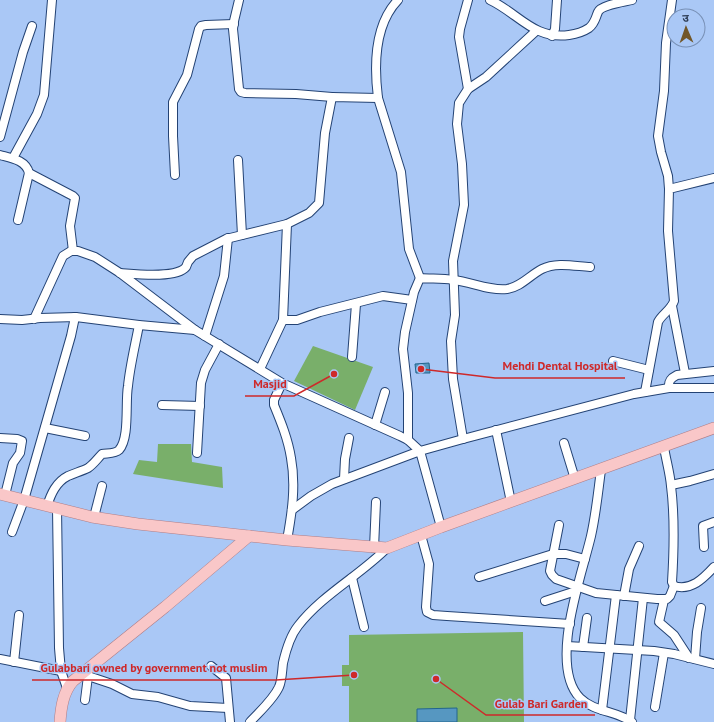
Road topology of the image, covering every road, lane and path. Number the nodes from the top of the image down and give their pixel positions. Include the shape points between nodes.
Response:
1 (52, 0) edge
2 (239, 0) edge
3 (398, 0) edge
4 (468, 0) edge
5 (490, 0) edge
6 (557, 0) edge
7 (632, 0) edge
8 (672, 0) edge
9 (604, 3) edge
10 (234, 24) junction
11 (32, 26) dead end
12 (536, 31) junction
13 (552, 36) junction
14 (468, 89) junction
15 (332, 97) junction
16 (378, 98) junction
17 (0, 137) edge
18 (0, 155) edge
19 (13, 158) junction
20 (238, 160) dead end
21 (29, 173) junction
22 (175, 175) dead end
23 (714, 178) edge
24 (669, 190) junction
25 (18, 220) dead end
26 (287, 224) junction
27 (242, 235) junction
28 (228, 238) junction
29 (73, 251) junction
30 (590, 267) dead end
31 (120, 273) junction
32 (420, 278) junction
33 (453, 280) junction
34 (412, 300) junction
35 (356, 304) junction
36 (672, 306) junction
37 (74, 317) junction
38 (0, 318) edge
39 (34, 319) junction
40 (283, 320) junction
41 (139, 325) junction
42 (195, 330) junction
43 (205, 336) junction
44 (219, 344) junction
45 (352, 357) dead end
46 (613, 361) dead end
47 (260, 369) junction
48 (649, 370) junction
49 (714, 371) edge
50 (685, 373) junction
51 (282, 383) junction
52 (669, 388) junction
53 (714, 388) edge
54 (385, 392) dead end
55 (645, 392) junction
56 (162, 405) dead end
57 (200, 406) junction
58 (375, 425) junction
59 (45, 428) junction
60 (714, 428) edge
61 (496, 430) junction
62 (85, 436) dead end
63 (0, 438) edge
64 (349, 438) dead end
65 (464, 439) junction
66 (408, 440) junction
67 (564, 443) dead end
68 (664, 447) junction
69 (420, 452) junction
70 (197, 453) dead end
71 (601, 470) junction
72 (714, 474) edge
73 (344, 479) junction
74 (575, 479) junction
75 (671, 485) junction
76 (102, 486) dead end
77 (2, 494) edge
78 (24, 500) junction
79 (376, 502) dead end
80 (511, 502) junction
81 (52, 507) junction
82 (292, 510) junction
83 (94, 517) junction
84 (714, 522) edge
85 (559, 525) dead end
86 (441, 527) junction
87 (12, 532) dead end
88 (421, 535) junction
89 (249, 536) junction
90 (287, 540) junction
91 (639, 546) dead end
92 (704, 546) dead end
93 (374, 548) junction
94 (387, 548) junction
95 (553, 554) junction
96 (586, 559) junction
97 (714, 567) edge
98 (479, 577) dead end
99 (352, 578) junction
100 (674, 586) junction
101 (577, 589) junction
102 (620, 595) junction
103 (643, 598) junction
104 (664, 600) junction
105 (545, 601) dead end
106 (701, 608) dead end
107 (19, 615) dead end
108 (587, 618) dead end
109 (570, 624) junction
110 (364, 627) dead end
111 (568, 646) junction
112 (583, 647) junction
113 (610, 648) junction
114 (638, 650) junction
115 (664, 653) junction
116 (0, 659) edge
117 (692, 659) junction
118 (14, 662) junction
119 (714, 664) edge
120 (211, 666) dead end
121 (61, 671) junction
122 (85, 674) junction
123 (67, 688) junction
124 (85, 700) dead end
125 (655, 707) dead end
126 (228, 708) junction
127 (602, 710) junction
128 (631, 721) edge
129 (60, 722) edge
130 (230, 722) edge
131 (250, 722) edge

1 - 19 street via 44,95 37,114
2 - 10 street
3 - 16 street via 380,28 376,76
4 - 14 street via 459,37
5 - 12 street
6 - 13 street via 557,15
7 - 9 street
8 - 24 street via 658,136
9 - 13 street via 598,11 596,21 588,29 576,34
10 - 15 street via 241,92
10 - 22 street via 206,25 199,29 187,75 173,102
11 - 17 street
12 - 13 street
12 - 14 street via 486,77
14 - 33 street via 459,103 457,113 464,205 453,261
15 - 16 street
15 - 26 street via 325,133 319,203 309,212
16 - 32 street via 401,172 409,249
18 - 19 street
19 - 21 street via 25,165
20 - 27 street
21 - 25 street
21 - 29 street via 75,198 70,226
23 - 24 street
24 - 36 street via 668,231 674,301
26 - 27 street
26 - 40 street
27 - 28 street
28 - 31 street via 193,256 186,268 180,272
28 - 43 street via 224,276
29 - 31 street via 95,257
29 - 39 street via 63,256
30 - 33 street via 552,266 514,287 505,289
31 - 42 street
32 - 33 street
32 - 34 street
33 - 65 street via 453,379
34 - 35 street via 383,296
34 - 66 street via 403,349 408,393
35 - 40 street via 297,320
35 - 45 street
36 - 48 street via 658,322
36 - 50 street
37 - 39 street
37 - 41 street
37 - 59 street
38 - 39 street
40 - 47 street
41 - 42 street
41 - 81 street via 128,385 127,419 122,445 119,451 102,454 92,465 60,481 51,494
42 - 43 street
43 - 44 street
44 - 47 street
44 - 57 street via 202,377
46 - 48 street
47 - 51 street
48 - 55 street
49 - 50 street
50 - 52 street via 672,377 669,380
51 - 58 street
51 - 82 street via 274,405 291,456
52 - 53 street
52 - 55 street
54 - 58 street
55 - 61 street
56 - 57 street
57 - 70 street
58 - 66 street
59 - 62 street
59 - 78 street
60 - 68 main road
61 - 65 street
61 - 80 street
63 - 77 street via 22,441 20,453 13,463
64 - 73 street
65 - 69 street
66 - 69 street
67 - 74 street
68 - 71 main road
68 - 75 street
69 - 73 street
69 - 86 street
71 - 74 main road
71 - 96 street via 597,506
72 - 75 street
73 - 82 street via 322,489
74 - 80 main road
75 - 100 street
76 - 83 street
77 - 78 main road
78 - 81 main road
78 - 87 street
79 - 93 street
80 - 86 main road
81 - 83 main road
81 - 121 street
82 - 90 street
83 - 89 main road
84 - 92 street via 703,526
85 - 95 street
86 - 88 main road
88 - 94 main road
88 - 109 street via 429,564 426,607 433,615
89 - 90 main road
89 - 122 main road
90 - 93 main road
91 - 102 street
93 - 94 main road
94 - 99 street
95 - 96 street
95 - 98 street
95 - 101 street via 550,566 552,576
96 - 101 street
97 - 100 street via 691,586
99 - 110 street
99 - 131 street via 315,608 298,626 288,645 280,686
100 - 104 street via 670,596
101 - 102 street
101 - 105 street
101 - 109 street
102 - 103 street
102 - 113 street
103 - 104 street
103 - 114 street
104 - 117 street via 659,622 674,635
106 - 117 street
107 - 118 street
108 - 112 street
109 - 111 street
111 - 112 street
111 - 127 street via 567,668 574,690 586,703
112 - 113 street
113 - 114 street
113 - 127 street
114 - 115 street
114 - 128 street
115 - 117 street
115 - 125 street
116 - 118 street
117 - 119 street
118 - 121 street
120 - 126 street via 226,678
121 - 123 street
122 - 123 main road
122 - 124 street
122 - 126 street via 132,694 162,698 190,706
123 - 129 main road
126 - 130 street
127 - 128 street

